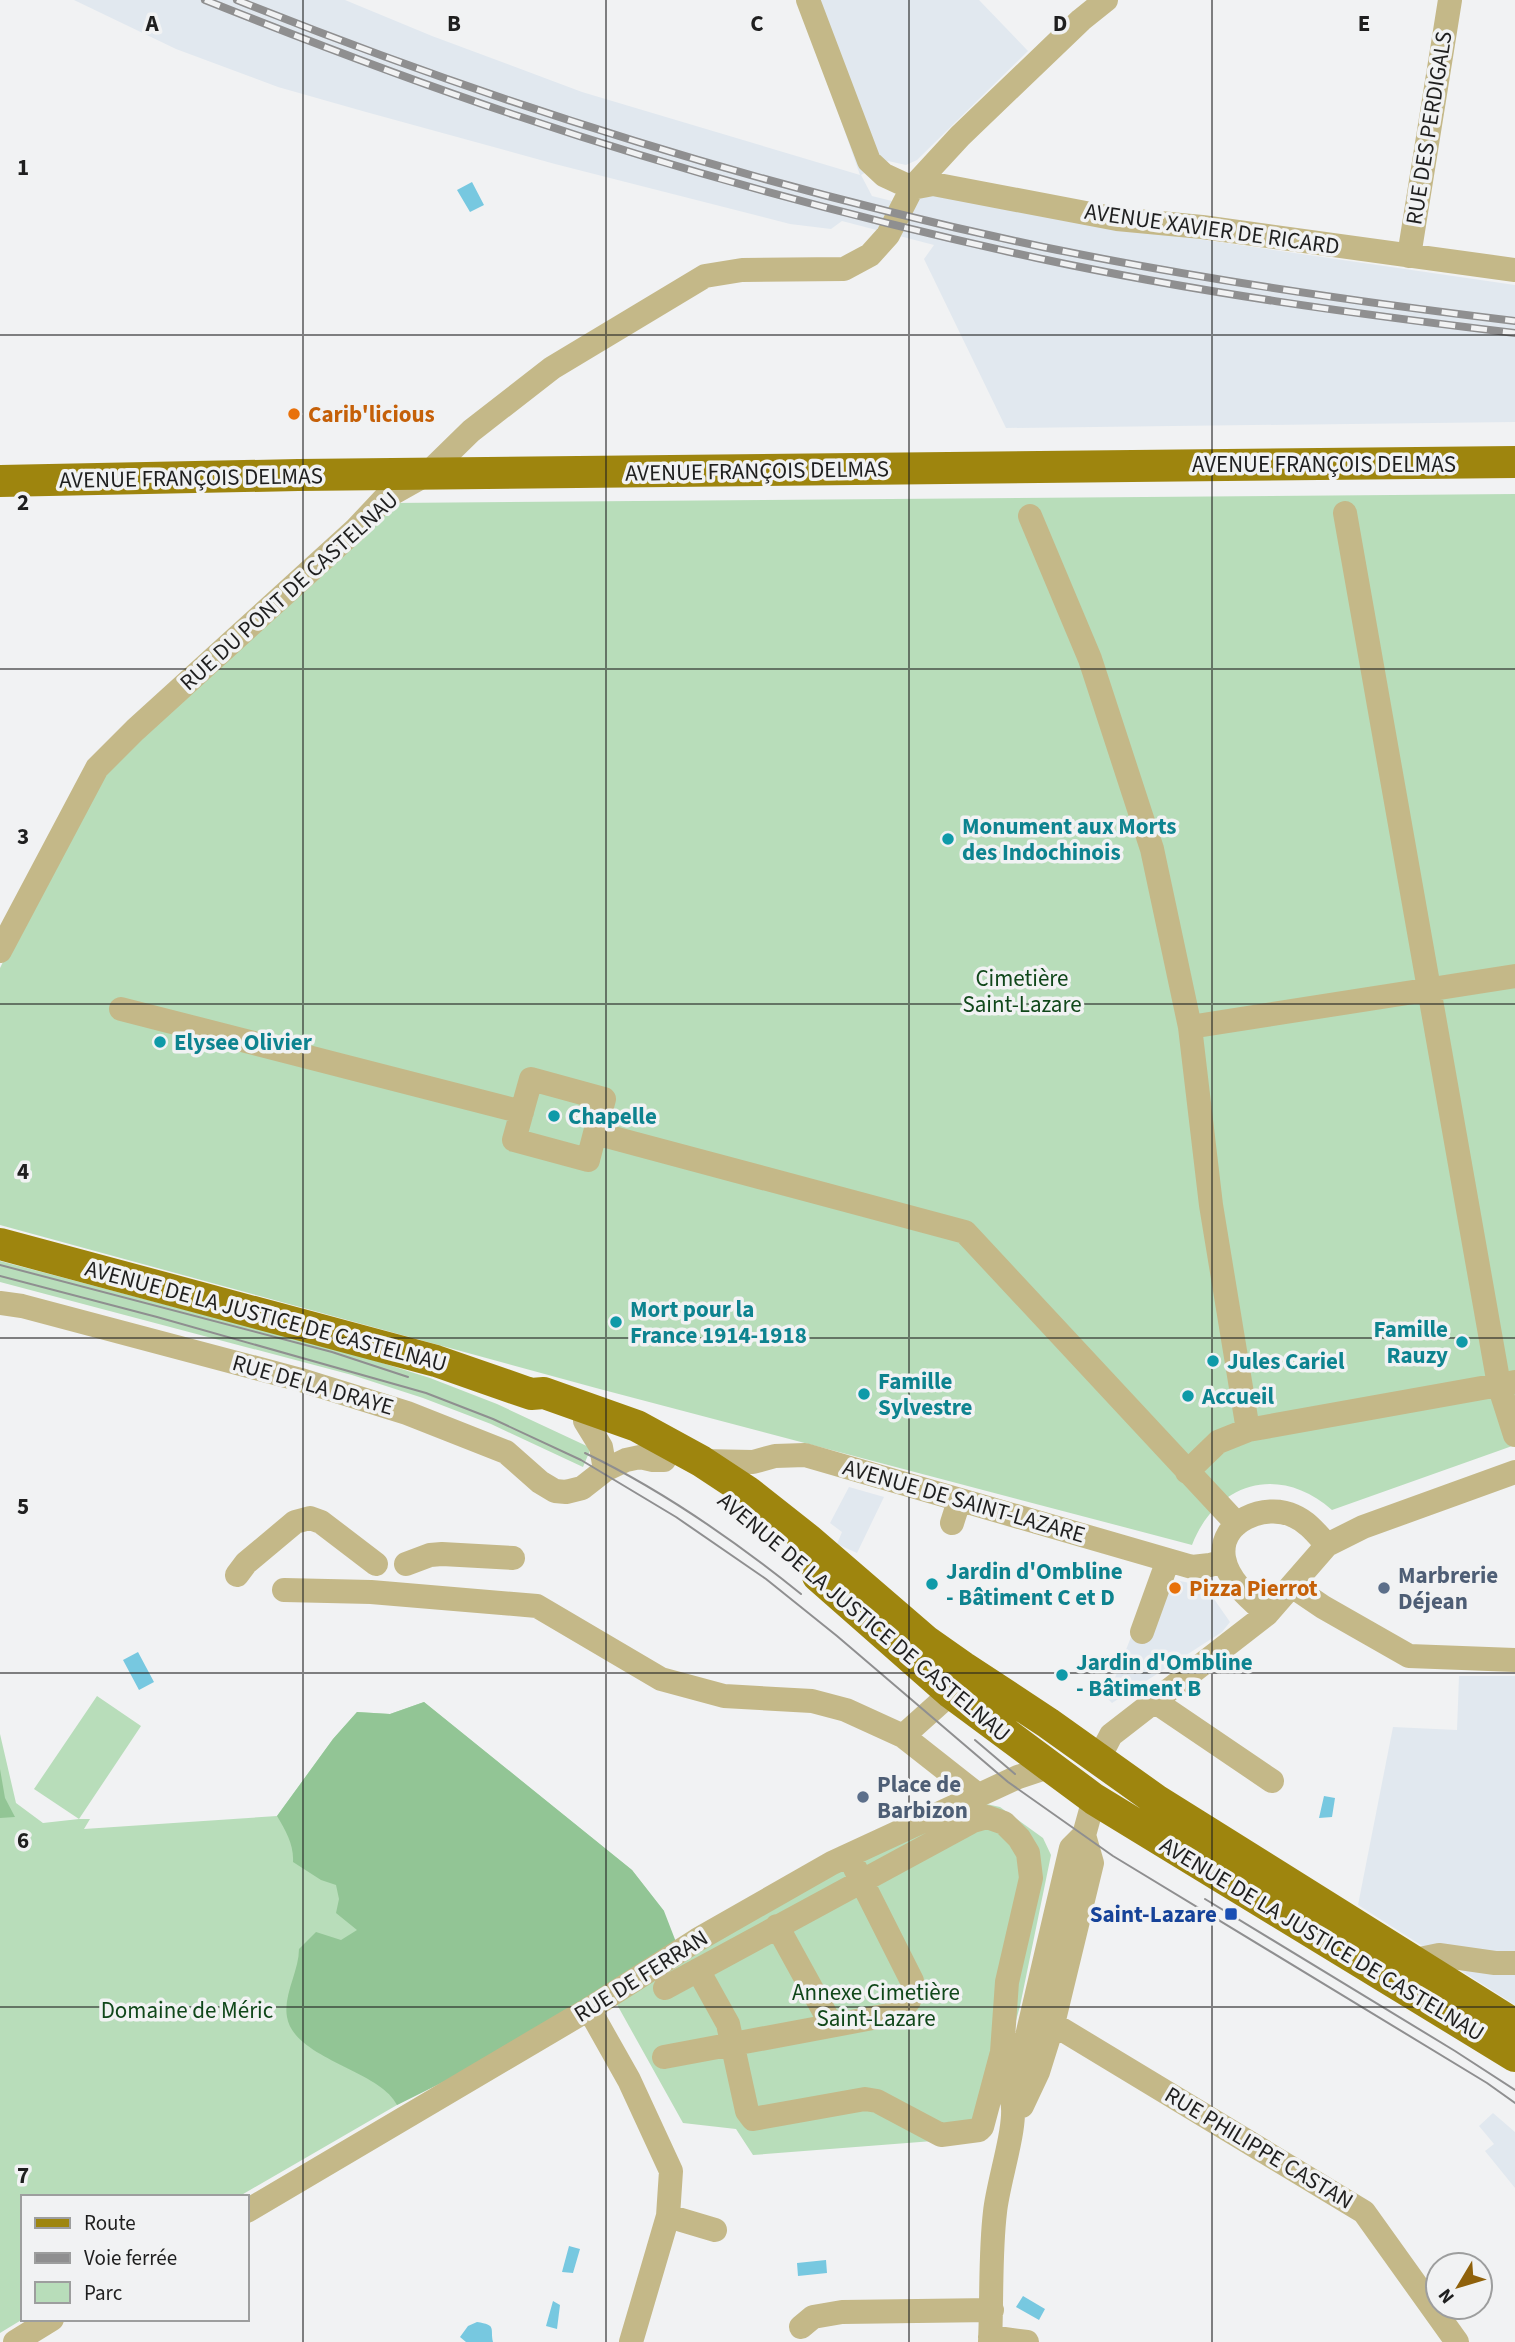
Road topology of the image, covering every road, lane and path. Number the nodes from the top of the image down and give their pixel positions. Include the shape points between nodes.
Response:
1 (808, 0) edge
2 (1106, 0) edge
3 (1450, 0) edge
4 (912, 188) junction
5 (1409, 256) junction
6 (1515, 270) edge
7 (1515, 463) edge
8 (427, 474) junction
9 (0, 481) edge
10 (1345, 513) dead end
11 (1030, 516) dead end
12 (0, 951) edge
13 (1515, 976) edge
14 (1429, 991) junction
15 (121, 1009) dead end
16 (1190, 1027) junction
17 (522, 1112) junction
18 (595, 1133) junction
19 (0, 1244) edge
20 (0, 1303) edge
21 (1507, 1384) edge
22 (531, 1394) junction
23 (585, 1421) junction
24 (1248, 1430) junction
25 (1515, 1435) edge
26 (664, 1460) junction
27 (701, 1461) junction
28 (605, 1470) junction
29 (1187, 1472) junction
30 (1515, 1472) edge
31 (1237, 1524) junction
32 (1327, 1545) junction
33 (513, 1558) dead end
34 (1168, 1560) junction
35 (1224, 1561) junction
36 (376, 1564) junction
37 (406, 1564) junction
38 (237, 1575) dead end
39 (1292, 1586) junction
40 (284, 1590) dead end
41 (371, 1592) junction
42 (408, 1595) junction
43 (1267, 1614) junction
44 (1142, 1632) dead end
45 (1515, 1660) edge
46 (951, 1693) junction
47 (1154, 1701) junction
48 (903, 1736) junction
49 (1099, 1758) junction
50 (1048, 1767) junction
51 (1272, 1781) dead end
52 (978, 1794) junction
53 (1094, 1799) junction
54 (1084, 1835) junction
55 (850, 1855) junction
56 (861, 1882) junction
57 (777, 1926) junction
58 (1415, 1961) junction
59 (1515, 1963) edge
60 (698, 1970) junction
61 (665, 1988) dead end
62 (589, 2009) junction
63 (831, 2024) junction
64 (1053, 2024) junction
65 (1515, 2025) edge
66 (733, 2043) junction
67 (1515, 2056) edge
68 (664, 2057) dead end
69 (1015, 2112) junction
70 (248, 2210) edge
71 (668, 2216) junction
72 (715, 2230) dead end
73 (992, 2310) junction
74 (49, 2321) edge
75 (801, 2327) dead end
76 (990, 2340) edge
77 (15, 2342) edge
78 (631, 2342) edge
79 (1027, 2342) edge
80 (1457, 2342) edge

1 - 4 street via 869,160 884,175
2 - 4 street, RUE DU PONT DE CASTELNAU via 960,136
3 - 5 street, RUE DES PERDIGALS
4 - 5 street, AVENUE XAVIER DE RICARD via 933,184 1116,219
4 - 8 street, RUE DU PONT DE CASTELNAU via 888,235 870,255 844,269 742,270 705,276 552,368 471,430
5 - 6 street, AVENUE XAVIER DE RICARD
7 - 8 main road, AVENUE FRANÇOIS DELMAS
8 - 9 main road, AVENUE FRANÇOIS DELMAS
8 - 12 street, RUE DU PONT DE CASTELNAU via 386,497 97,768
10 - 14 street
11 - 16 street via 1090,659 1140,809
13 - 14 street
14 - 16 street
14 - 21 street
15 - 17 street
16 - 24 street via 1212,1205
17 - 18 street via 514,1140 588,1160
17 - 18 street via 531,1079 604,1099
18 - 29 street via 965,1233
19 - 22 main road, AVENUE DE LA JUSTICE DE CASTELNAU via 423,1357
20 - 28 street, RUE DE LA DRAYE via 394,1408 506,1452 555,1490 582,1488
21 - 24 street
21 - 25 street
22 - 23 main road, AVENUE DE LA JUSTICE DE CASTELNAU via 539,1403
22 - 27 main road, AVENUE DE LA JUSTICE DE CASTELNAU via 544,1393 637,1426
23 - 26 main road, AVENUE DE LA JUSTICE DE CASTELNAU via 633,1438
23 - 28 street via 601,1447
24 - 29 street via 1218,1442
26 - 28 street, RUE DE LA DRAYE via 640,1457
26 - 46 main road, AVENUE DE LA JUSTICE DE CASTELNAU via 780,1542
27 - 34 street, AVENUE DE SAINT-LAZARE via 753,1462 805,1455 956,1512
27 - 49 main road, AVENUE DE LA JUSTICE DE CASTELNAU via 810,1541 926,1641
29 - 31 street
30 - 32 street via 1363,1527
31 - 32 street via 1253,1514 1293,1515
31 - 35 street via 1223,1547
32 - 39 street
33 - 37 street via 442,1554
34 - 35 street, AVENUE DE SAINT-LAZARE via 1192,1567
34 - 44 street
35 - 43 street via 1238,1586
36 - 37 street via 394,1556
36 - 38 street via 310,1518 295,1522
36 - 41 street
37 - 42 street
39 - 43 street
39 - 45 street via 1409,1656
40 - 41 street
41 - 42 street
42 - 48 street via 537,1606 661,1679 724,1696 812,1701 846,1710
43 - 47 street
46 - 48 street
46 - 50 main road, AVENUE DE LA JUSTICE DE CASTELNAU
47 - 49 street via 1111,1735
47 - 51 street
48 - 52 street
49 - 50 main road
49 - 53 main road
49 - 58 main road, AVENUE DE LA JUSTICE DE CASTELNAU via 1156,1800
50 - 52 street, RUE DE FERRAN
50 - 53 main road, AVENUE DE LA JUSTICE DE CASTELNAU
52 - 55 street, RUE DE FERRAN
53 - 54 street
53 - 67 main road, AVENUE DE LA JUSTICE DE CASTELNAU
54 - 64 street via 1091,1863
54 - 69 street via 1071,1849 1012,2100
55 - 56 street
55 - 62 street, RUE DE FERRAN via 697,1940
56 - 57 street
56 - 63 street via 914,1993 908,2005 894,2014
56 - 66 street via 987,1817 1004,1823 1028,1853 1031,1878 1007,1982 1002,2052 982,2127 942,2135 877,2101 864,2099 753,2119 747,2111
57 - 60 street
57 - 63 street
58 - 59 street via 1438,1955
58 - 65 main road, AVENUE DE LA JUSTICE DE CASTELNAU
60 - 61 street
60 - 66 street via 728,2024
62 - 70 street, RUE DE FERRAN
62 - 71 street via 629,2080 671,2171
63 - 66 street
64 - 69 street via 1025,2104
64 - 80 street, RUE PHILIPPE CASTAN via 1352,2202 1364,2212
66 - 68 street
69 - 73 street via 995,2213
71 - 72 street
71 - 78 street
73 - 75 street via 842,2312 813,2317
73 - 76 street
74 - 77 street
76 - 79 street

